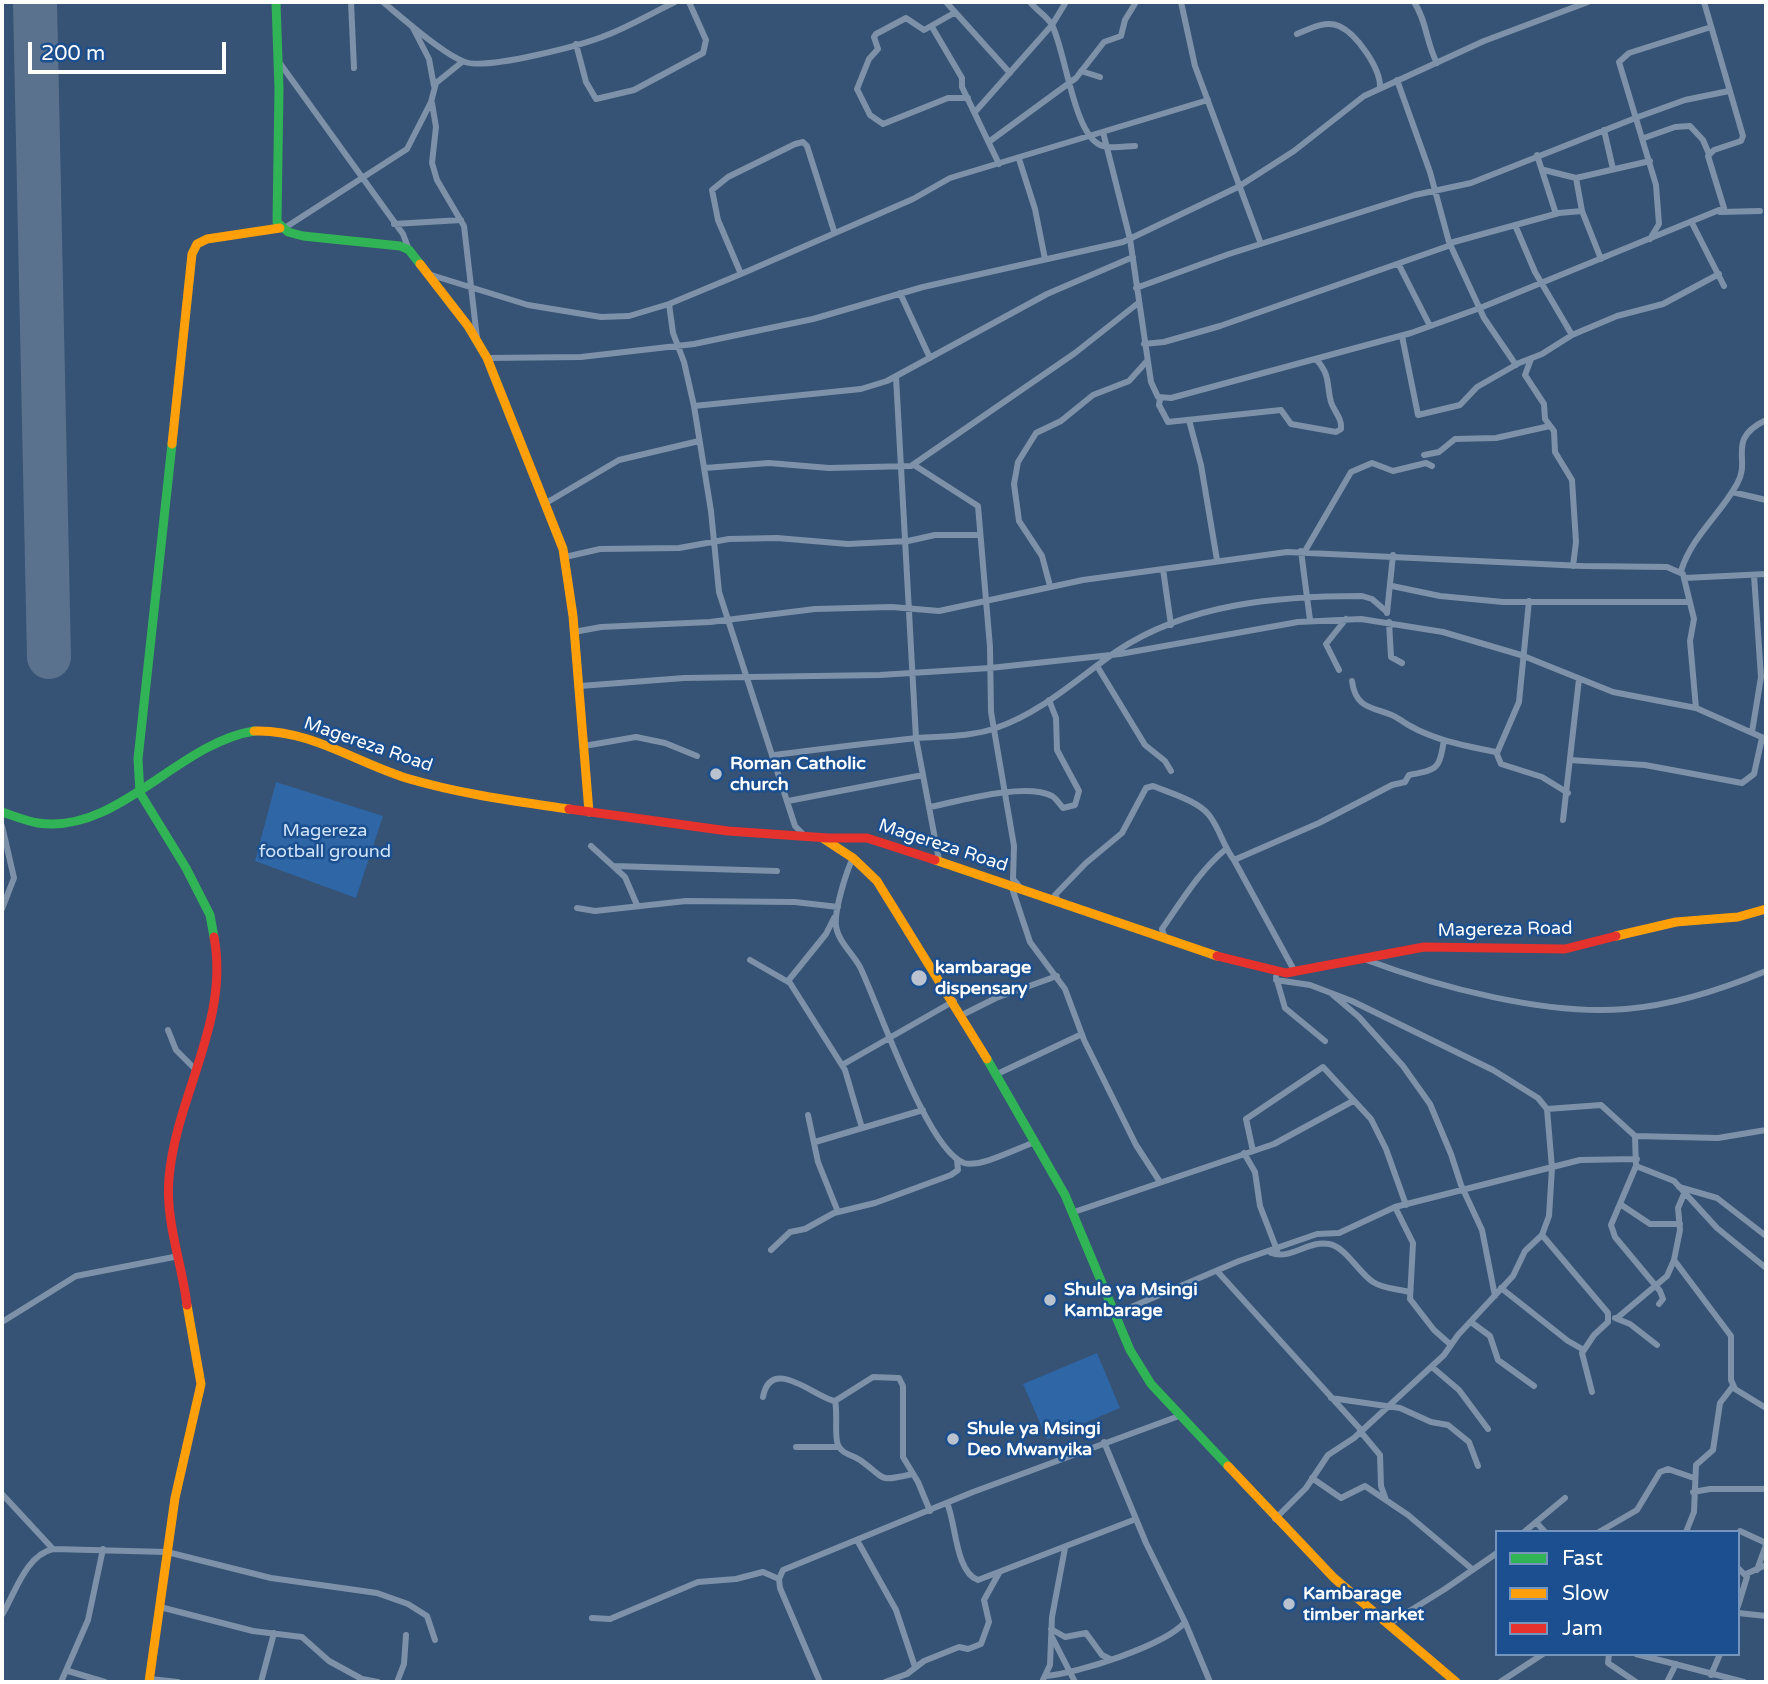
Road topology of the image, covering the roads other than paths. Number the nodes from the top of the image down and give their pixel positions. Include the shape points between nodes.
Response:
1 (276, 2) edge
2 (351, 2) edge
3 (383, 2) edge
4 (675, 2) edge
5 (689, 2) edge
6 (946, 2) edge
7 (1030, 2) edge
8 (1066, 2) edge
9 (1136, 2) edge
10 (1181, 2) edge
11 (1414, 2) edge
12 (1588, 2) edge
13 (1704, 2) edge
14 (954, 13) junction
15 (411, 23) junction
16 (1052, 25) junction
17 (932, 27) junction
18 (1711, 27) junction
19 (1297, 34) dead end
20 (576, 44) junction
21 (278, 59) junction
22 (462, 62) junction
23 (1437, 63) junction
24 (354, 68) dead end
25 (1081, 71) junction
26 (1010, 73) junction
27 (1100, 77) dead end
28 (1397, 79) junction
29 (1070, 82) junction
30 (434, 86) junction
31 (1380, 88) junction
32 (1730, 91) junction
33 (968, 98) junction
34 (1208, 100) junction
35 (432, 103) junction
36 (975, 112) junction
37 (1637, 117) junction
38 (1604, 130) junction
39 (1103, 132) junction
40 (1088, 135) junction
41 (1644, 138) junction
42 (990, 141) junction
43 (1136, 146) dead end
44 (1107, 147) junction
45 (1709, 153) junction
46 (1537, 155) junction
47 (1019, 159) junction
48 (1650, 161) junction
49 (999, 164) junction
50 (1613, 169) junction
51 (1544, 170) junction
52 (364, 178) junction
53 (1576, 178) junction
54 (1238, 187) junction
55 (1434, 190) junction
56 (1582, 211) junction
57 (1760, 211) dead end
58 (1714, 213) junction
59 (1556, 214) junction
60 (461, 220) junction
61 (1692, 223) junction
62 (394, 224) junction
63 (1514, 225) junction
64 (282, 228) junction
65 (834, 231) junction
66 (1130, 239) junction
67 (1650, 239) junction
68 (1261, 244) junction
69 (1450, 244) junction
70 (409, 250) junction
71 (1133, 257) junction
72 (1045, 259) junction
73 (1601, 259) junction
74 (1399, 265) junction
75 (428, 274) junction
76 (741, 274) junction
77 (1719, 274) junction
78 (1541, 282) junction
79 (470, 286) junction
80 (1724, 286) dead end
81 (1136, 288) junction
82 (900, 293) junction
83 (669, 304) junction
84 (1137, 304) junction
85 (1480, 308) junction
86 (1430, 326) junction
87 (1572, 335) junction
88 (1402, 336) junction
89 (477, 340) junction
90 (1144, 344) junction
91 (677, 346) junction
92 (487, 358) junction
93 (930, 358) junction
94 (1316, 359) junction
95 (1531, 359) junction
96 (1147, 361) junction
97 (1516, 365) junction
98 (896, 377) junction
99 (1160, 398) junction
100 (694, 406) junction
101 (1189, 420) junction
102 (1766, 420) edge
103 (1550, 426) junction
104 (699, 441) junction
105 (1424, 455) dead end
106 (914, 465) junction
107 (1432, 466) dead end
108 (705, 468) junction
109 (901, 468) junction
110 (1732, 492) junction
111 (1766, 499) edge
112 (546, 503) junction
113 (980, 535) junction
114 (903, 540) junction
115 (715, 541) junction
116 (1303, 551) junction
117 (1393, 555) junction
118 (565, 557) junction
119 (1217, 560) junction
120 (1573, 566) junction
121 (1163, 569) junction
122 (1683, 574) junction
123 (1766, 574) edge
124 (1754, 575) junction
125 (1049, 586) junction
126 (1391, 586) junction
127 (1307, 596) junction
128 (987, 600) junction
129 (1529, 601) junction
130 (1689, 602) junction
131 (909, 609) junction
132 (1387, 612) junction
133 (727, 619) junction
134 (1346, 619) junction
135 (1310, 620) junction
136 (1387, 622) junction
137 (1171, 625) junction
138 (574, 632) junction
139 (1112, 655) junction
140 (1521, 655) junction
141 (1402, 663) dead end
142 (1097, 666) junction
143 (990, 668) junction
144 (1339, 670) dead end
145 (912, 673) junction
146 (747, 678) junction
147 (1579, 679) junction
148 (1352, 681) dead end
149 (579, 686) junction
150 (1049, 700) junction
151 (1696, 708) junction
152 (994, 729) junction
153 (1752, 732) junction
154 (916, 738) junction
155 (1764, 739) edge
156 (1444, 740) junction
157 (584, 746) junction
158 (1497, 753) junction
159 (774, 755) junction
160 (697, 756) dead end
161 (1570, 760) junction
162 (1171, 771) dead end
163 (923, 775) junction
164 (1004, 792) junction
165 (139, 793) junction
166 (1568, 793) junction
167 (788, 801) junction
168 (930, 807) junction
169 (589, 812) junction
170 (2, 813) edge
171 (1563, 820) dead end
172 (2, 826) edge
173 (803, 834) junction
174 (824, 839) junction
175 (591, 846) dead end
176 (1226, 849) junction
177 (853, 858) junction
178 (939, 860) junction
179 (1234, 860) junction
180 (614, 866) junction
181 (777, 872) dead end
182 (1019, 886) junction
183 (1058, 900) junction
184 (637, 905) junction
185 (577, 908) dead end
186 (2, 909) edge
187 (1766, 909) edge
188 (838, 910) junction
189 (1165, 938) junction
190 (1362, 958) junction
191 (750, 960) dead end
192 (1766, 971) edge
193 (1295, 972) junction
194 (1057, 976) junction
195 (1276, 976) junction
196 (788, 981) junction
197 (1332, 993) junction
198 (954, 1001) junction
199 (962, 1015) junction
200 (168, 1030) dead end
201 (1082, 1034) junction
202 (890, 1036) junction
203 (1325, 1041) dead end
204 (842, 1065) junction
205 (196, 1070) junction
206 (995, 1074) junction
207 (1353, 1101) junction
208 (1547, 1109) junction
209 (923, 1110) junction
210 (808, 1115) dead end
211 (862, 1128) junction
212 (1766, 1130) edge
213 (1634, 1136) junction
214 (815, 1142) junction
215 (1035, 1142) junction
216 (1253, 1151) junction
217 (1244, 1153) junction
218 (957, 1160) junction
219 (1637, 1163) junction
220 (1552, 1168) junction
221 (1160, 1182) junction
222 (1679, 1187) junction
223 (1463, 1190) junction
224 (1684, 1194) junction
225 (1620, 1204) junction
226 (1406, 1205) junction
227 (1395, 1207) junction
228 (838, 1212) junction
229 (1073, 1212) junction
230 (1680, 1224) junction
231 (1542, 1235) junction
232 (1766, 1236) edge
233 (771, 1250) dead end
234 (1273, 1251) junction
235 (179, 1256) junction
236 (1674, 1259) junction
237 (1766, 1268) edge
238 (1217, 1271) junction
239 (1656, 1285) junction
240 (1501, 1288) junction
241 (1409, 1292) junction
242 (1495, 1296) junction
243 (1659, 1304) dead end
244 (1115, 1314) junction
245 (1613, 1318) junction
246 (2, 1322) edge
247 (1471, 1322) junction
248 (1451, 1345) junction
249 (1657, 1345) dead end
250 (1584, 1350) junction
251 (1432, 1367) junction
252 (1534, 1386) dead end
253 (1733, 1386) junction
254 (1592, 1392) dead end
255 (763, 1397) dead end
256 (1331, 1398) junction
257 (835, 1401) junction
258 (1389, 1407) junction
259 (1766, 1408) edge
260 (1179, 1416) junction
261 (1488, 1429) dead end
262 (1361, 1431) junction
263 (1104, 1442) junction
264 (796, 1447) dead end
265 (839, 1447) junction
266 (1478, 1466) dead end
267 (913, 1474) junction
268 (1312, 1478) junction
269 (1694, 1478) junction
270 (1766, 1489) edge
271 (1693, 1492) junction
272 (2, 1494) edge
273 (1564, 1498) dead end
274 (1387, 1500) junction
275 (947, 1503) junction
276 (930, 1511) junction
277 (1275, 1519) junction
278 (1136, 1520) junction
279 (1535, 1522) junction
280 (1526, 1530) edge
281 (1543, 1530) edge
282 (1602, 1530) edge
283 (1687, 1530) edge
284 (1740, 1531) dead end
285 (856, 1540) junction
286 (1766, 1544) edge
287 (1065, 1548) junction
288 (54, 1549) junction
289 (103, 1549) junction
290 (167, 1552) junction
291 (1495, 1554) edge
292 (1766, 1565) edge
293 (1472, 1569) junction
294 (1740, 1570) edge
295 (1758, 1570) junction
296 (999, 1573) junction
297 (1746, 1574) junction
298 (779, 1579) junction
299 (1740, 1598) edge
300 (160, 1607) junction
301 (1740, 1613) edge
302 (2, 1615) edge
303 (1766, 1616) edge
304 (592, 1618) dead end
305 (1185, 1622) junction
306 (1387, 1625) junction
307 (1051, 1632) junction
308 (274, 1633) junction
309 (406, 1635) dead end
310 (435, 1640) dead end
311 (1540, 1656) edge
312 (1609, 1656) edge
313 (1644, 1656) edge
314 (1719, 1656) edge
315 (1110, 1659) junction
316 (1676, 1664) junction
317 (915, 1667) junction
318 (68, 1671) junction
319 (1070, 1673) junction
320 (1712, 1675) junction
321 (1044, 1679) edge
322 (149, 1681) edge
323 (61, 1682) edge
324 (106, 1682) edge
325 (178, 1682) edge
326 (261, 1682) edge
327 (378, 1682) edge
328 (397, 1682) edge
329 (820, 1682) edge
330 (886, 1682) edge
331 (1075, 1682) edge
332 (1210, 1682) edge
333 (1456, 1682) edge
334 (1500, 1682) edge
335 (1636, 1682) edge
336 (1667, 1682) edge
337 (1744, 1682) edge

1 - 21 street
2 - 24 street
3 - 15 street
4 - 20 street via 610,34
5 - 20 street via 706,40 703,53 627,93 596,99 586,82
6 - 14 street
7 - 16 street
8 - 16 street
9 - 25 street via 1122,34 1104,42
10 - 34 street
11 - 23 street
12 - 23 street
13 - 18 street
14 - 17 street
14 - 26 street
15 - 22 street
15 - 30 street via 429,59
16 - 26 street
16 - 29 street
17 - 33 street via 962,78
17 - 33 street via 920,29 905,18 876,34 877,51 857,83 860,99 874,121 884,124 948,98
18 - 32 street
18 - 37 street via 1671,37 1620,60
19 - 31 street via 1320,25 1339,26 1376,69
20 - 22 street via 496,63
21 - 52 street
21 - 64 street via 276,214
22 - 30 street
23 - 28 street
25 - 27 street
25 - 29 street
26 - 36 street
28 - 31 street
28 - 55 street
29 - 40 street
29 - 42 street
30 - 35 street
31 - 54 street via 1350,104 1294,151
32 - 37 street
32 - 45 street via 1742,139
33 - 36 street
34 - 39 street
34 - 54 street
35 - 52 street via 407,149
35 - 60 street via 435,173
36 - 42 street
37 - 38 street
37 - 41 street
38 - 46 street
38 - 50 street
39 - 40 street
39 - 44 street
40 - 44 street
40 - 47 street
41 - 45 street via 1690,126
41 - 48 street
42 - 49 street
43 - 44 street
44 - 66 street
45 - 58 street via 1725,206
46 - 51 street
46 - 55 street via 1471,183
47 - 49 street
47 - 72 street
48 - 50 street
48 - 67 street via 1659,224
49 - 65 street via 950,178 913,199
50 - 53 street
51 - 53 street
51 - 59 street
52 - 62 street
52 - 64 street
53 - 56 street
54 - 66 street
54 - 68 street
55 - 68 street
55 - 69 street
56 - 59 street
56 - 73 street
57 - 58 street
58 - 61 street
59 - 63 street
60 - 62 street
60 - 79 street
61 - 67 street
61 - 77 street
62 - 70 street
63 - 69 street
63 - 78 street
64 - 70 street via 326,241
64 - 165 street via 207,239 197,244 192,254 145,692
65 - 76 street
65 - 76 street via 806,144 795,144 728,177 712,190 723,236
66 - 71 street
66 - 72 street
67 - 73 street
68 - 81 street
69 - 74 street
69 - 85 street
70 - 75 street
71 - 81 street
71 - 93 street via 1047,294
72 - 82 street
73 - 78 street
74 - 86 street
74 - 90 street via 1205,330
75 - 79 street
75 - 89 street
76 - 83 street
77 - 80 street
77 - 87 street via 1663,304
78 - 85 street
78 - 87 street
79 - 83 street via 528,305 601,317 629,316
79 - 89 street
81 - 84 street
82 - 91 street via 813,319
82 - 93 street
83 - 91 street
84 - 90 street
84 - 106 street via 1069,358
85 - 86 street
85 - 97 street
86 - 88 street
87 - 95 street
88 - 94 street
88 - 97 street via 1419,416 1463,404 1476,387
89 - 92 street
90 - 96 street
91 - 92 street via 581,357
91 - 100 street
92 - 112 street
93 - 98 street
94 - 99 street
94 - 101 street via 1329,381 1331,402 1342,422 1339,431 1293,425 1281,410
95 - 97 street
95 - 103 street via 1525,376 1544,404
96 - 99 street via 1152,386
96 - 125 street via 1129,381 1093,395 1061,421 1036,433 1018,462 1014,488 1019,520 1042,555
98 - 100 street via 861,388
98 - 109 street
99 - 101 street via 1168,422
100 - 104 street
101 - 119 street
102 - 110 street via 1751,428 1743,442 1740,477
103 - 105 street via 1496,438 1455,439 1439,452
103 - 120 street via 1557,455 1573,483
104 - 108 street
104 - 112 street via 619,460
106 - 109 street
106 - 113 street via 977,503
107 - 116 street via 1393,471 1373,463 1353,470
108 - 109 street via 769,463
108 - 115 street
109 - 114 street
110 - 111 street
110 - 122 street via 1701,531
112 - 118 street
113 - 114 street
113 - 128 street
114 - 115 street via 848,544 777,538
114 - 131 street
115 - 118 street
115 - 133 street via 719,592
116 - 117 street
116 - 119 street
116 - 127 street
117 - 120 street
117 - 126 street
118 - 138 street
119 - 121 street
120 - 122 street via 1667,567
121 - 125 street
121 - 137 street
122 - 124 street
122 - 130 street
123 - 124 street
124 - 153 street via 1761,677
125 - 128 street
126 - 129 street via 1440,596
126 - 132 street
127 - 132 street via 1369,596
127 - 135 street
127 - 137 street via 1257,600
128 - 131 street via 951,609
128 - 143 street
129 - 130 street
129 - 140 street
130 - 151 street via 1694,619 1690,641
131 - 133 street via 815,609
131 - 145 street
132 - 136 street
133 - 138 street
133 - 146 street
134 - 135 street
134 - 136 street
134 - 144 street via 1326,644
135 - 139 street
136 - 140 street via 1443,632
136 - 141 street via 1391,657
137 - 139 street
138 - 149 street
139 - 142 street
139 - 143 street
140 - 147 street
140 - 158 street via 1519,702
142 - 150 street
142 - 162 street via 1145,745
143 - 145 street
143 - 152 street
145 - 146 street
145 - 154 street
146 - 149 street
146 - 159 street
147 - 151 street via 1613,692
147 - 161 street
148 - 156 street via 1356,695 1372,709
149 - 157 street
150 - 152 street
150 - 164 street via 1056,718 1060,759 1079,791 1077,804 1063,808 1051,796 1034,791
151 - 153 street
152 - 154 street
152 - 164 street
153 - 155 street
154 - 159 street
154 - 163 street
155 - 161 street via 1754,774 1742,783 1645,765
156 - 158 street
156 - 179 street via 1436,768 1409,775 1405,782
157 - 160 street via 636,737
157 - 169 street
158 - 166 street via 1501,764 1542,777
159 - 167 street
161 - 166 street
163 - 167 street
163 - 168 street
164 - 168 street
164 - 182 street via 1014,850 1013,879
165 - 169 street, Magereza Road via 206,747 240,733 267,731 303,738 384,770 478,796
165 - 170 street, Magereza Road via 65,822 28,822
165 - 205 street via 196,885 212,924 216,1000
166 - 171 street
167 - 173 street via 795,826
168 - 178 street
169 - 173 street, Magereza Road via 754,833
172 - 186 street via 14,878
173 - 174 street, Magereza Road
174 - 177 street
174 - 178 street, Magereza Road via 864,837
175 - 180 street
176 - 179 street
176 - 183 street via 1207,812 1149,786 1122,834 1076,873 1055,895
176 - 189 street via 1171,915 1162,929
177 - 188 street
177 - 198 street via 894,903
178 - 182 street, Magereza Road
179 - 193 street
180 - 181 street
180 - 184 street via 628,881
182 - 183 street, Magereza Road
182 - 194 street via 1012,888 1012,894 1030,942
183 - 189 street, Magereza Road
184 - 185 street via 595,911
184 - 188 street via 794,902
187 - 190 street, Magereza Road via 1738,917 1667,924 1565,949 1424,947
188 - 196 street
188 - 202 street via 838,931
189 - 195 street, Magereza Road
190 - 192 street via 1480,992 1540,1006 1580,1009 1634,1008 1707,992
190 - 193 street, Magereza Road
191 - 196 street
193 - 195 street, Magereza Road
194 - 199 street
194 - 201 street
195 - 197 street
195 - 203 street via 1285,1007
196 - 204 street
197 - 208 street via 1469,1057 1522,1087
197 - 223 street via 1422,1092
198 - 199 street
198 - 202 street
199 - 206 street
200 - 205 street via 176,1050
201 - 206 street
201 - 221 street via 1136,1145
202 - 204 street
202 - 209 street
204 - 211 street
205 - 235 street via 169,1178 169,1216
206 - 215 street
207 - 216 street via 1286,1139
207 - 216 street via 1322,1067 1246,1119
207 - 226 street via 1383,1142
208 - 213 street via 1601,1105
208 - 220 street
209 - 211 street
209 - 218 street
210 - 214 street
211 - 214 street
212 - 213 street via 1718,1138
213 - 219 street
214 - 228 street
215 - 218 street via 976,1164
215 - 229 street
216 - 217 street
217 - 221 street
217 - 234 street via 1255,1172
218 - 228 street via 957,1172 939,1181
219 - 220 street via 1580,1160
219 - 222 street
219 - 225 street
220 - 223 street
220 - 231 street via 1549,1216
221 - 229 street
222 - 224 street
222 - 232 street via 1717,1198
223 - 226 street
223 - 242 street via 1482,1230
224 - 230 street via 1678,1208
224 - 237 street
225 - 230 street via 1655,1226
225 - 239 street via 1612,1231
226 - 227 street
227 - 234 street via 1339,1233 1317,1234
227 - 241 street via 1413,1243
228 - 233 street via 790,1232
229 - 244 street
230 - 236 street
231 - 240 street via 1529,1246 1514,1276
231 - 245 street
234 - 238 street
234 - 241 street via 1289,1254 1316,1244 1333,1245 1375,1284
235 - 246 street via 76,1276
235 - 290 street via 201,1384
236 - 239 street via 1670,1272
236 - 253 street via 1732,1339
238 - 244 street
238 - 256 street
239 - 243 street via 1663,1297
239 - 245 street
240 - 242 street
240 - 250 street
241 - 248 street via 1414,1306
242 - 247 street
244 - 260 street via 1136,1363
245 - 249 street
245 - 250 street
247 - 248 street
247 - 252 street via 1490,1336 1498,1360
248 - 251 street
250 - 254 street
251 - 258 street
251 - 261 street via 1459,1390
253 - 259 street
253 - 269 street via 1720,1403 1713,1450 1696,1465
255 - 257 street via 770,1384 789,1379
256 - 258 street
256 - 262 street
257 - 265 street
257 - 267 street via 871,1378 899,1378 902,1454
258 - 262 street
258 - 266 street via 1453,1427 1469,1441
260 - 263 street
260 - 277 street
262 - 268 street via 1328,1455
262 - 274 street via 1380,1455 1381,1486
263 - 275 street
263 - 278 street
264 - 265 street
265 - 267 street via 881,1478
267 - 276 street
268 - 274 street via 1341,1498 1364,1485
268 - 277 street
269 - 271 street
269 - 282 street via 1668,1469 1660,1472 1637,1510
270 - 271 street
271 - 283 street via 1693,1516
272 - 288 street
273 - 279 street
274 - 293 street
275 - 276 street
275 - 296 street via 956,1542 972,1577 978,1580
276 - 285 street
277 - 306 street
278 - 287 street
278 - 305 street
279 - 280 street
279 - 281 street
284 - 286 street
285 - 298 street via 789,1566
285 - 317 street via 896,1610
286 - 295 street
287 - 296 street
287 - 307 street
288 - 289 street
288 - 302 street via 36,1557
289 - 290 street
289 - 318 street via 88,1620
290 - 300 street
290 - 310 street via 271,1578 377,1593 421,1611 430,1620
291 - 293 street
292 - 295 street
293 - 306 street
294 - 297 street
295 - 297 street
296 - 317 street via 984,1600 989,1622 981,1644 959,1647
297 - 299 street
298 - 304 street via 763,1572 698,1582 604,1621
298 - 329 street
300 - 308 street
300 - 322 street
301 - 303 street
305 - 315 street via 1159,1641
305 - 332 street
306 - 333 street
307 - 315 street via 1065,1637 1086,1633
307 - 319 street
307 - 321 street
308 - 326 street
308 - 327 street via 302,1637 328,1661
309 - 328 street via 407,1652
311 - 334 street
312 - 335 street via 1608,1663
313 - 316 street
314 - 320 street
315 - 319 street
316 - 320 street
316 - 336 street
317 - 330 street
318 - 323 street
318 - 324 street
319 - 321 street
319 - 331 street
320 - 337 street
322 - 325 street

